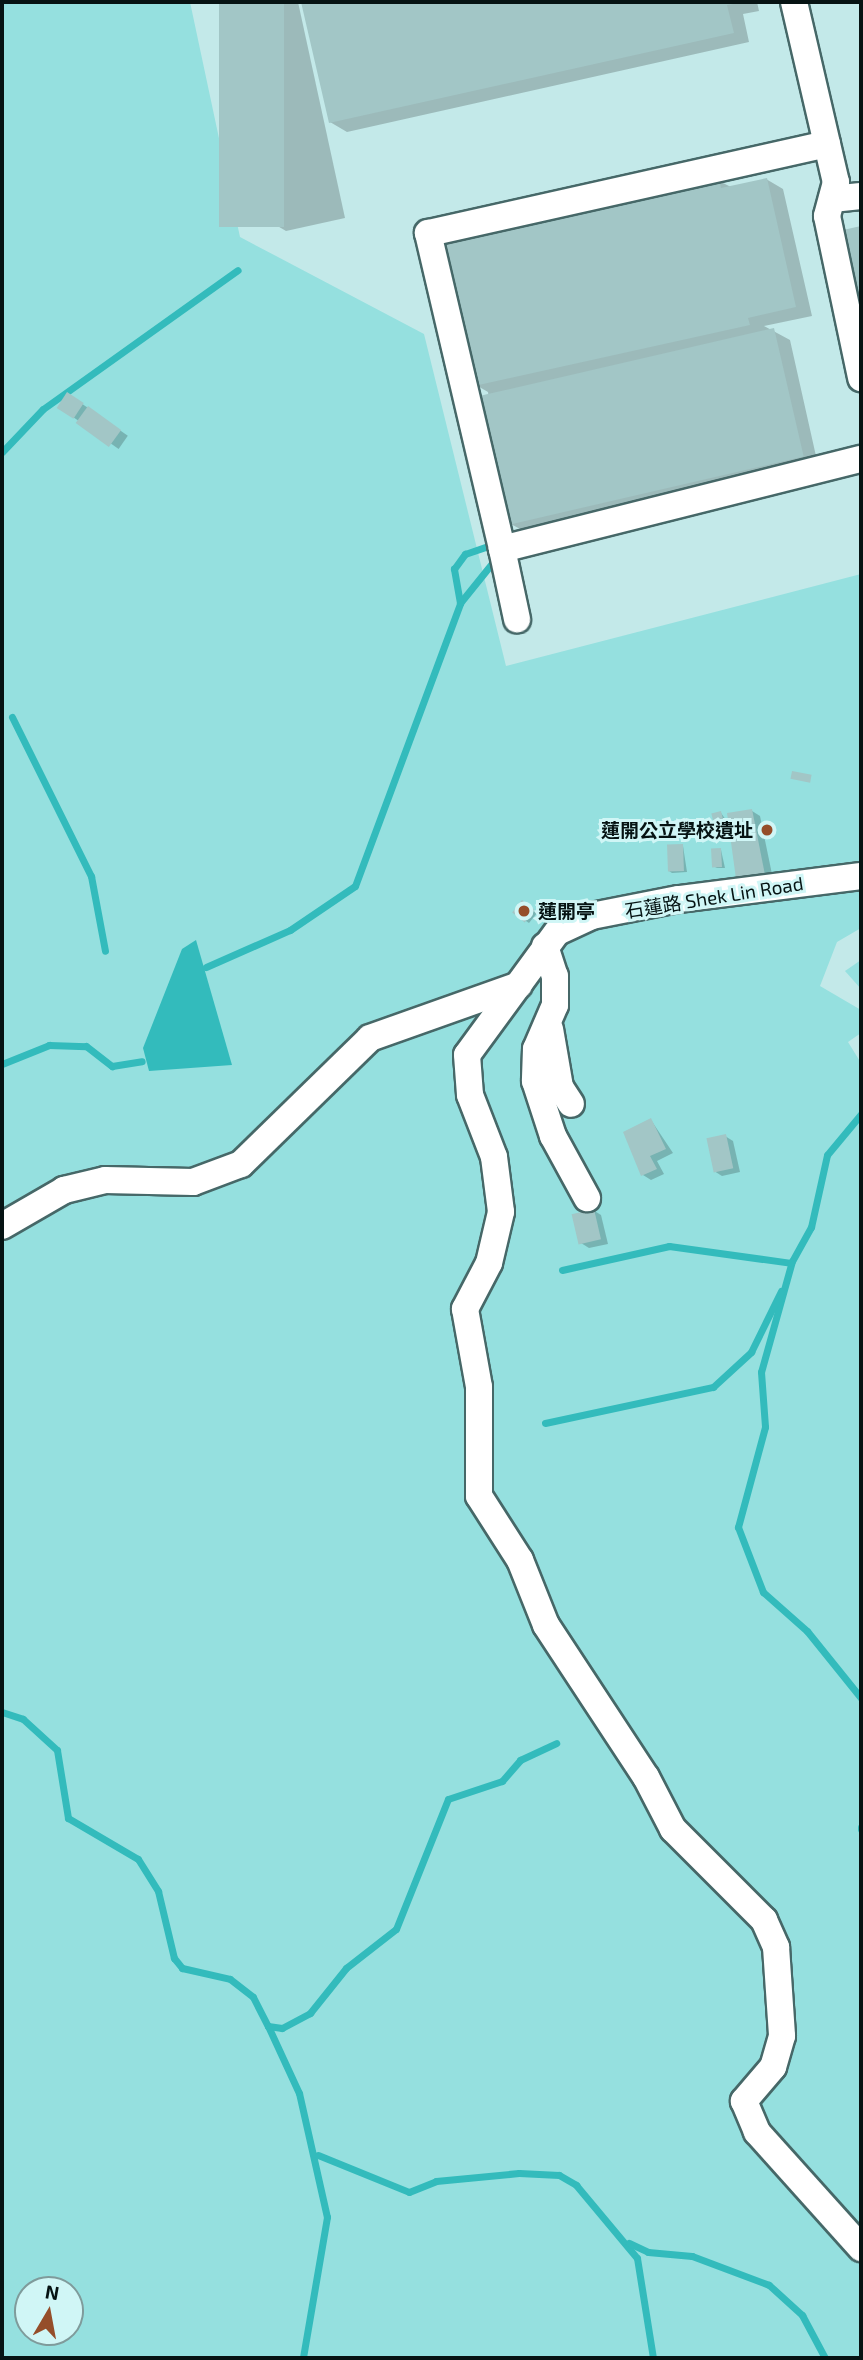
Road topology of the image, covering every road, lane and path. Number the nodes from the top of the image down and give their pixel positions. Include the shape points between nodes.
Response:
1 (794, 2) edge
2 (827, 144) junction
3 (861, 196) edge
4 (832, 199) junction
5 (861, 378) edge
6 (861, 459) edge
7 (502, 550) junction
8 (517, 619) dead end
9 (861, 876) edge
10 (545, 946) junction
11 (520, 985) junction
12 (550, 1027) junction
13 (570, 1104) dead end
14 (587, 1198) dead end
15 (2, 1226) edge
16 (861, 2248) edge

1 - 2 street
2 - 4 street via 836,183
2 - 7 street via 428,233
3 - 4 street
4 - 5 street via 827,216
6 - 7 street
7 - 8 street
9 - 10 street, 石蓮路 Shek Lin Road via 592,916 557,932
10 - 11 street, 石蓮路 Shek Lin Road
10 - 12 street via 555,975
11 - 15 street via 370,1038 241,1164 193,1182 105,1180 64,1190
11 - 16 street, 石蓮路 Shek Lin Road via 467,1055 470,1094 494,1157 501,1212 489,1263 466,1309 479,1387 479,1496 520,1560 546,1625 646,1777 673,1829 764,1920 776,1947 782,2036 773,2067 744,2101 757,2132
12 - 13 street via 560,1087
12 - 14 street via 536,1049 535,1081 553,1136

